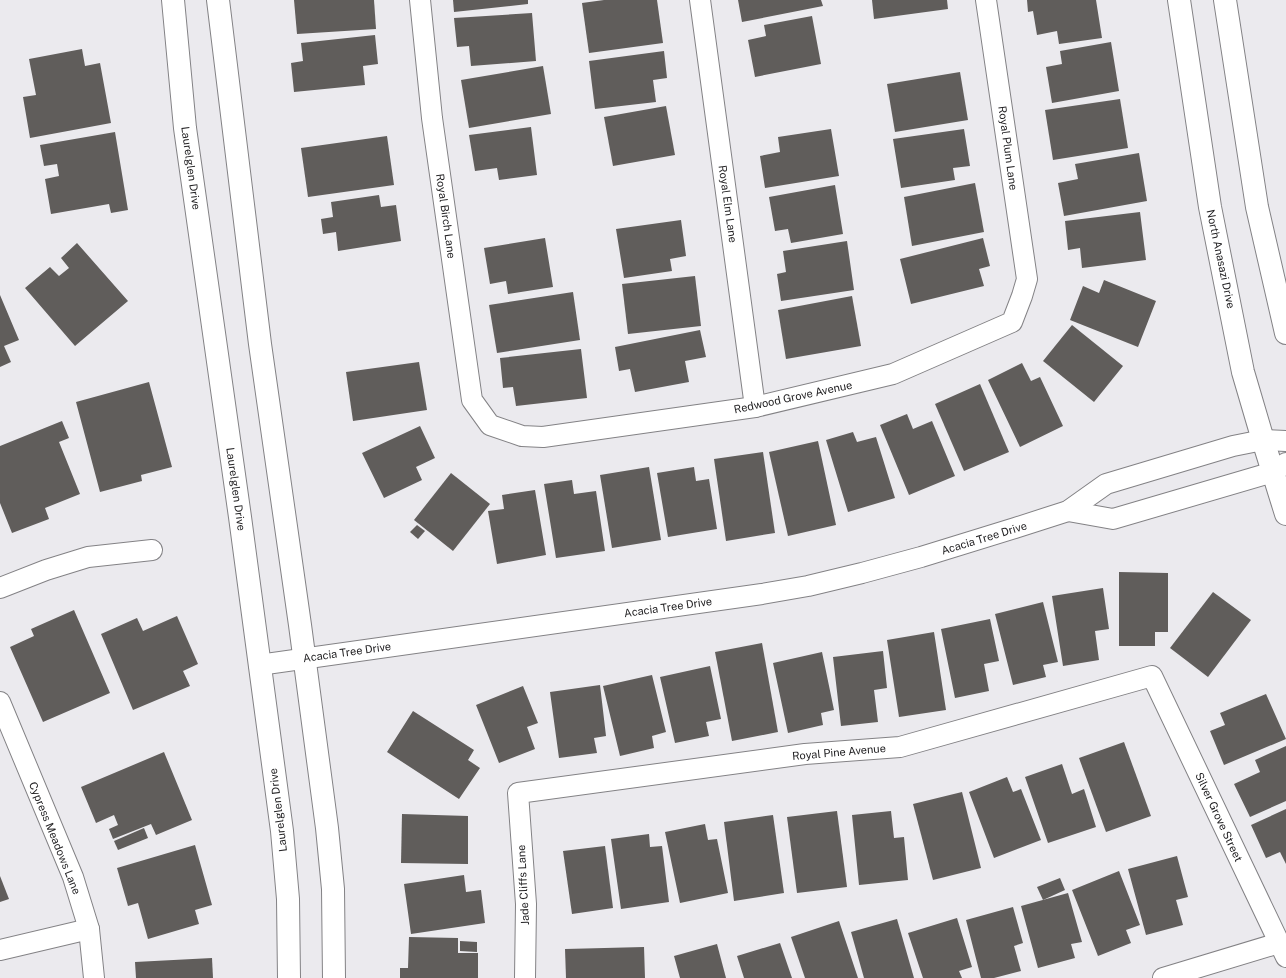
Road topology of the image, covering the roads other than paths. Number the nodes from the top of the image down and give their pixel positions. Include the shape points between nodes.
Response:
1 (174, 0) edge
2 (218, 0) edge
3 (420, 0) edge
4 (700, 0) edge
5 (986, 0) edge
6 (1179, 0) edge
7 (1225, 0) edge
8 (1022, 296) joint
9 (1286, 333) edge
10 (755, 407) junction
11 (490, 425) joint
12 (1263, 440) junction
13 (1286, 441) edge
14 (1279, 467) edge
15 (1068, 511) junction
16 (1286, 514) edge
17 (152, 550) dead end
18 (0, 588) edge
19 (305, 658) junction
20 (259, 664) junction
21 (1152, 676) joint
22 (0, 702) edge
23 (518, 793) joint
24 (89, 929) junction
25 (0, 950) edge
26 (1283, 950) edge
27 (94, 978) edge
28 (289, 978) edge
29 (334, 978) edge
30 (525, 978) edge
31 (1163, 978) edge

1 - 20 street, Laurelglen Drive via 186,136
2 - 19 street via 260,344
3 - 11 street, Royal Birch Lane via 432,118 472,400
4 - 10 street, Royal Elm Lane
5 - 8 street, Royal Plum Lane via 1027,279
6 - 12 street, North Anasazi Drive via 1210,207 1244,372
7 - 9 street via 1256,206
8 - 10 street, Redwood Grove Avenue via 1012,322 893,374
10 - 11 street, Redwood Grove Avenue via 543,437 522,436
12 - 13 street, Acacia Tree Drive
12 - 14 street, North Anasazi Drive
12 - 15 street, Acacia Tree Drive via 1233,446 1106,484
14 - 15 street, Acacia Tree Drive via 1113,519
14 - 16 street, North Anasazi Drive
15 - 19 street, Acacia Tree Drive via 921,557 808,586
17 - 18 street via 88,557
19 - 20 street, Acacia Tree Drive
19 - 29 street via 333,889
20 - 28 street, Laurelglen Drive via 282,830 288,899
21 - 23 street, Royal Pine Avenue via 900,747 805,754
21 - 26 street, Silver Grove Street
22 - 24 street, Cypress Meadows Lane via 73,877
23 - 30 street, Jade Cliffs Lane via 526,904
24 - 25 street
24 - 27 street, Cypress Meadows Lane
26 - 31 street

